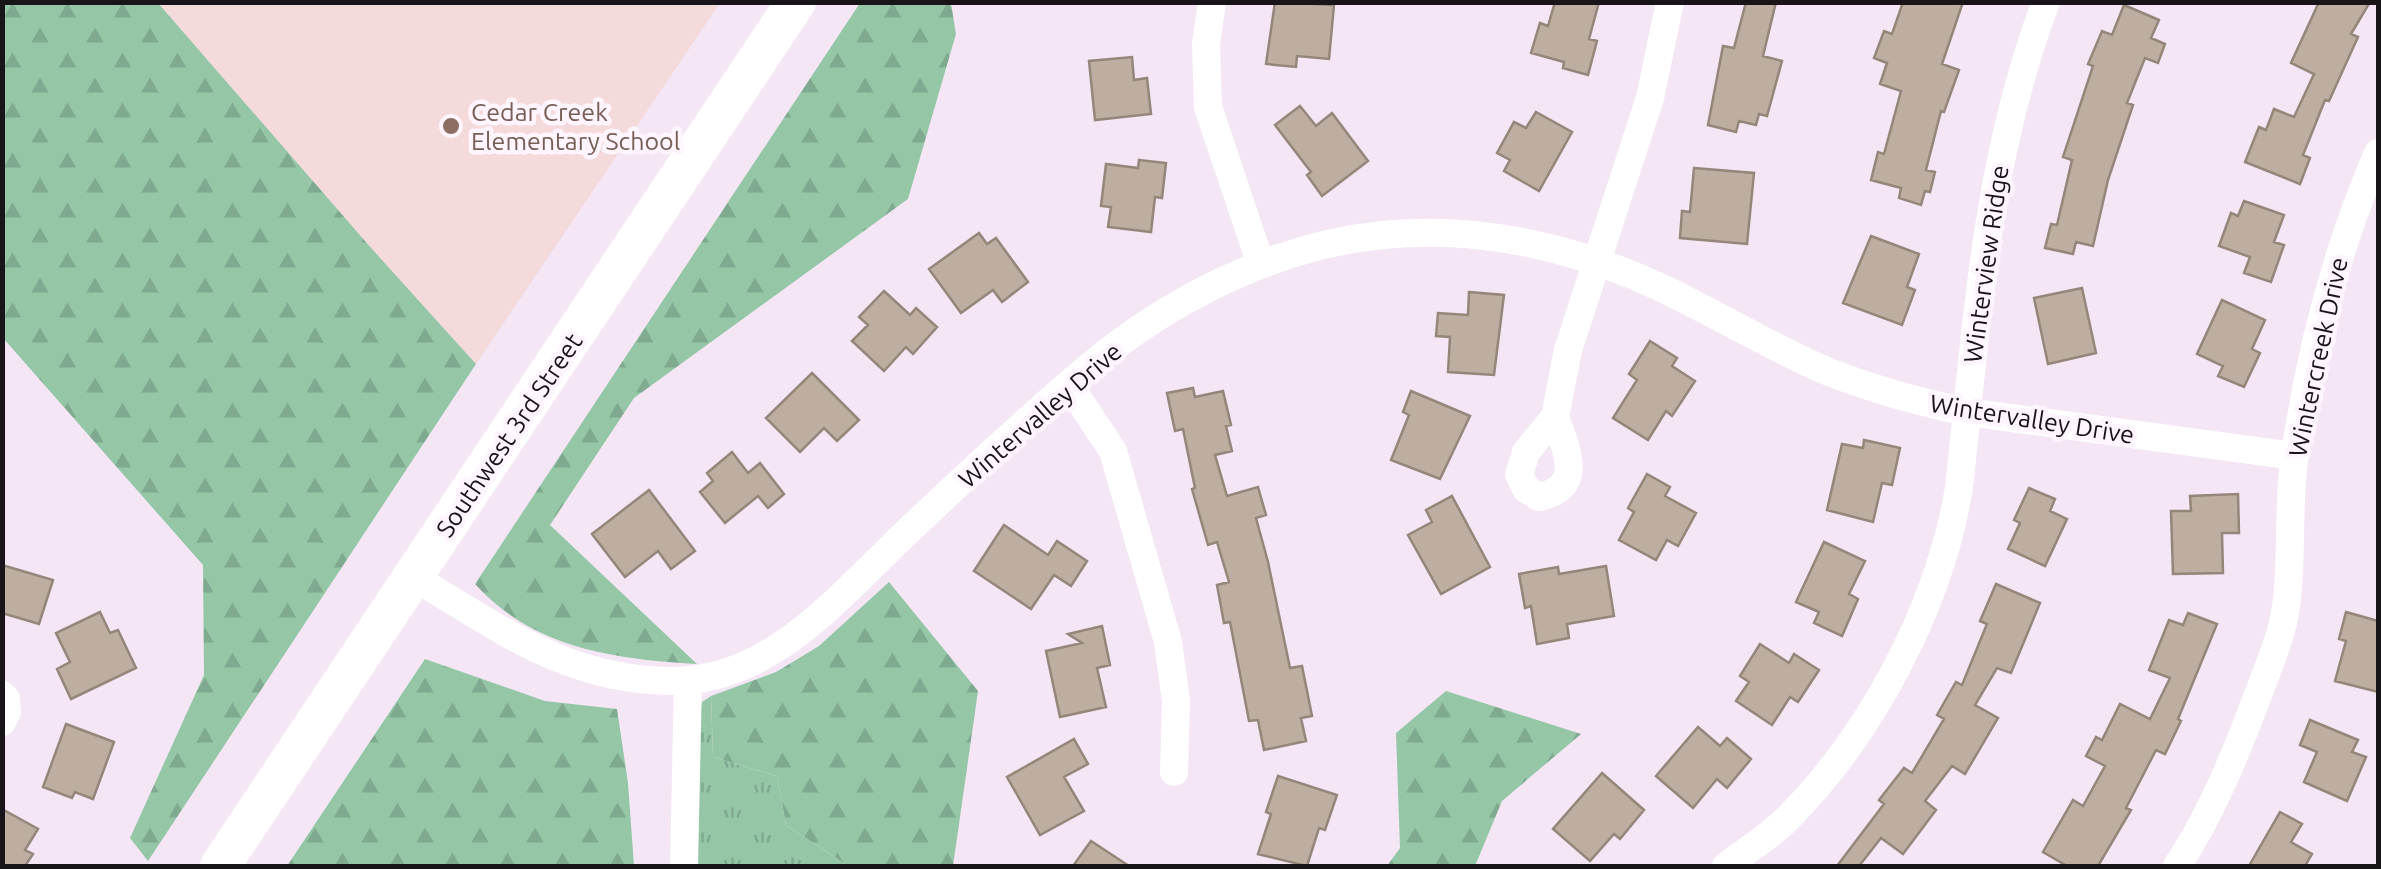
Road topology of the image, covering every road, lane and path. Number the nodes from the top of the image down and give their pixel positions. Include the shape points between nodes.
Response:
1 (796, 2) edge
2 (1212, 2) edge
3 (1670, 2) edge
4 (2046, 2) edge
5 (2378, 153) edge
6 (1597, 262) junction
7 (1261, 265) junction
8 (1070, 385) junction
9 (1967, 412) junction
10 (1555, 417) dead end
11 (2294, 456) junction
12 (414, 578) junction
13 (688, 680) junction
14 (2, 695) edge
15 (2, 722) edge
16 (1174, 772) dead end
17 (220, 866) edge
18 (684, 866) edge
19 (1726, 866) edge
20 (2177, 866) edge

1 - 12 main road, Southwest 3rd Street
2 - 7 street via 1208,107
3 - 6 street via 1650,98
4 - 9 street, Winterview Ridge via 2011,110 1989,212
5 - 11 street, Wintercreek Drive via 2330,285
6 - 7 street, Wintervalley Drive via 1516,239 1449,232 1380,235
6 - 9 street, Wintervalley Drive via 1842,377
6 - 10 street
7 - 8 street, Wintervalley Drive via 1197,294
8 - 13 street, Wintervalley Drive via 810,626 756,660
8 - 16 street via 1112,451 1168,642 1176,701
9 - 11 street, Wintervalley Drive
9 - 19 street, Winterview Ridge via 1952,529 1906,651 1821,782 1784,822
11 - 20 street, Wintercreek Drive via 2286,610 2273,656 2240,744
12 - 13 street, Wintervalley Drive via 575,667
12 - 17 main road, Southwest 3rd Street
13 - 18 street
14 - 15 street

